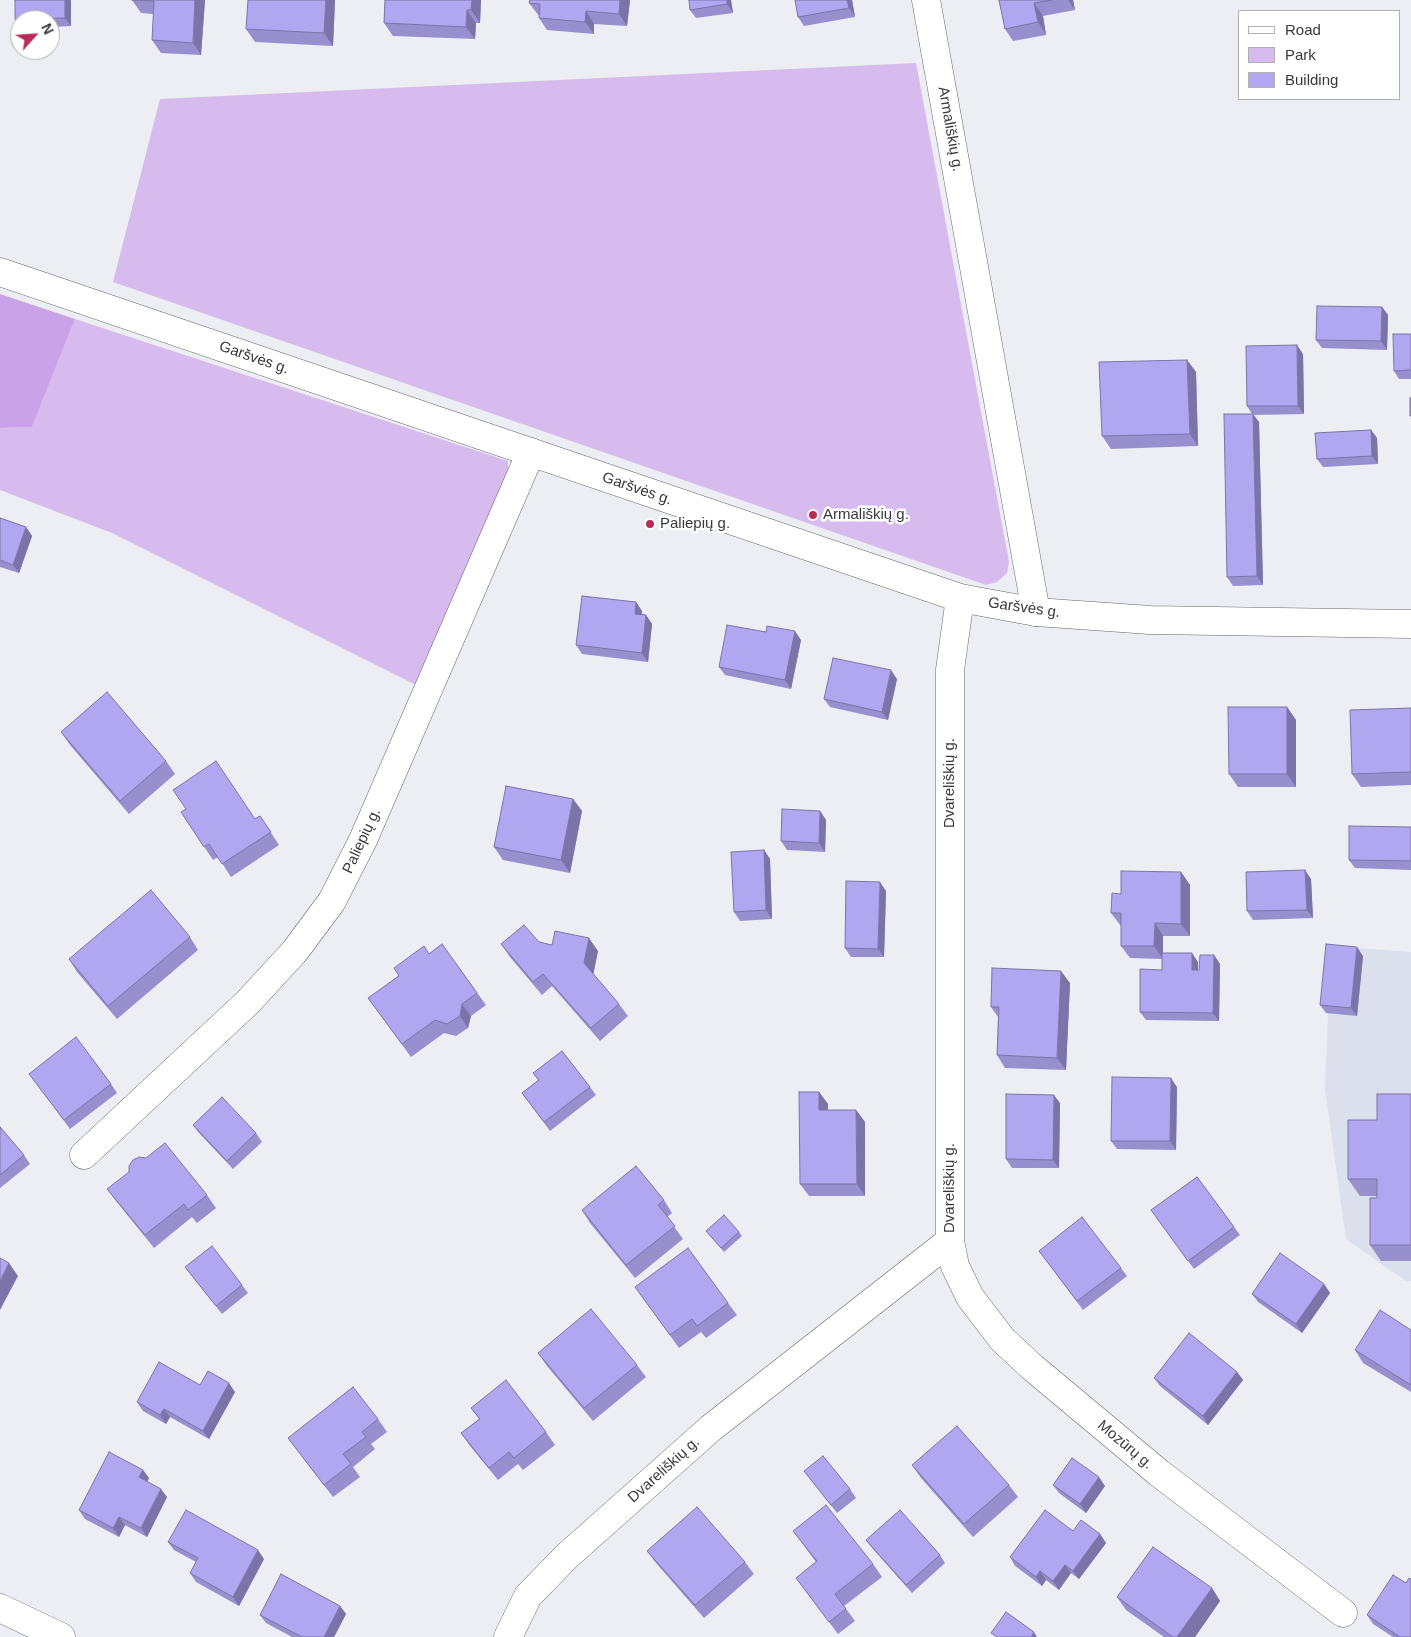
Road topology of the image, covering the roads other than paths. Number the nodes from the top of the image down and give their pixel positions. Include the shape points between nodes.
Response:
1 (926, 0) edge
2 (0, 272) edge
3 (531, 452) junction
4 (960, 598) junction
5 (1036, 612) junction
6 (1411, 624) edge
7 (84, 1155) dead end
8 (950, 1241) junction
9 (0, 1608) edge
10 (1343, 1614) dead end
11 (61, 1637) edge
12 (508, 1637) edge

1 - 5 street, Armališkių g.
2 - 3 street, Garšvės g.
3 - 4 street, Garšvės g.
3 - 7 street, Paliepių g. via 363,840 332,901 295,951 248,1002
4 - 5 street, Garšvės g.
4 - 8 street, Dvareliškių g. via 950,670
5 - 6 street, Garšvės g. via 1150,620
8 - 10 street, Mozūrų g. via 955,1266 970,1297 1002,1339 1160,1473
8 - 12 street, Dvareliškių g. via 711,1428 567,1556 528,1596
9 - 11 street

